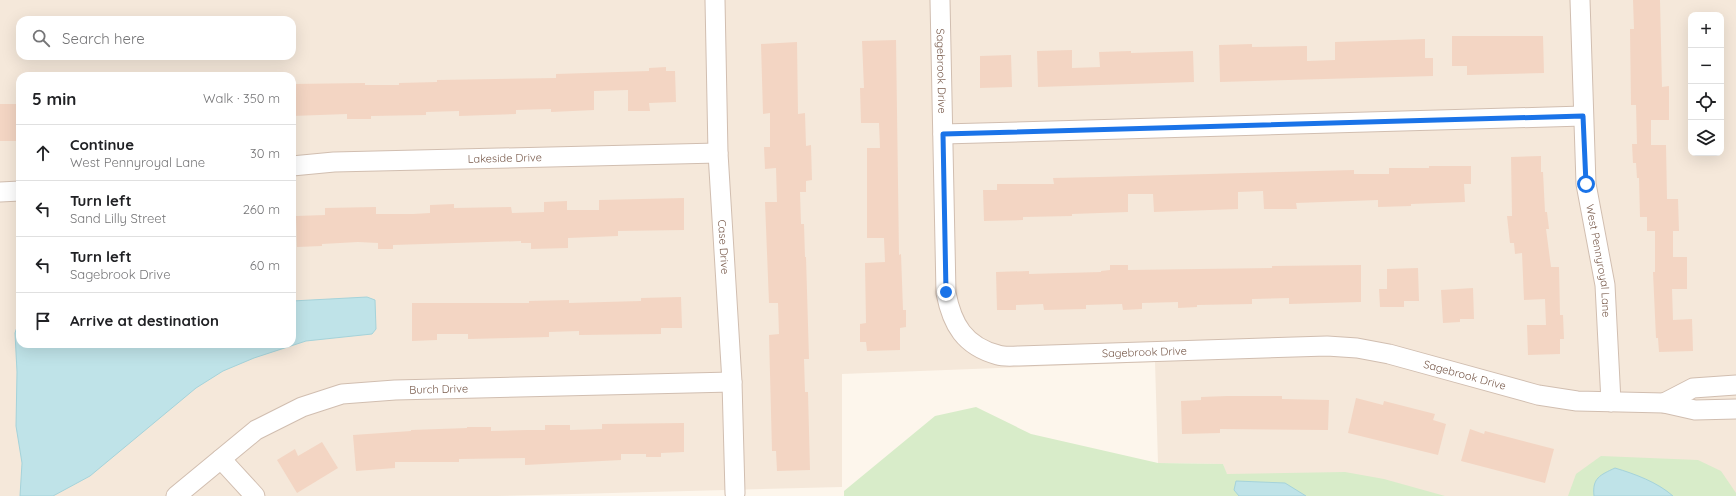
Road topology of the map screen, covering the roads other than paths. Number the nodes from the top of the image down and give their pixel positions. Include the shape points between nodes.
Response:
1 (715, 0) edge
2 (940, 0) edge
3 (1580, 0) edge
4 (1583, 116) junction
5 (943, 134) junction
6 (718, 153) junction
7 (296, 166) edge
8 (16, 191) edge
9 (0, 192) edge
10 (732, 382) junction
11 (1736, 385) edge
12 (1611, 402) junction
13 (1664, 403) junction
14 (1736, 409) edge
15 (221, 459) junction
16 (189, 492) edge
17 (735, 493) dead end
18 (255, 496) edge

1 - 6 street, Case Drive
2 - 5 street, Sagebrook Drive
3 - 4 street, West Pennyroyal Lane
4 - 5 street
4 - 12 street, West Pennyroyal Lane via 1586,184 1606,298
5 - 12 street, Sagebrook Drive via 946,292 949,310 956,326 968,339 982,349 999,356 1327,346 1357,348 1389,354 1538,395 1577,401
6 - 7 street, Lakeside Drive via 334,162
6 - 10 street, Case Drive
8 - 9 street
10 - 15 street, Burch Drive via 395,390 342,394 302,407 256,430
10 - 17 street, Case Drive
11 - 13 street, Sagebrook Drive via 1693,388
12 - 13 street, Sagebrook Drive
13 - 14 street, Sagebrook Drive via 1695,410
15 - 16 street, Burch Drive
15 - 18 street

